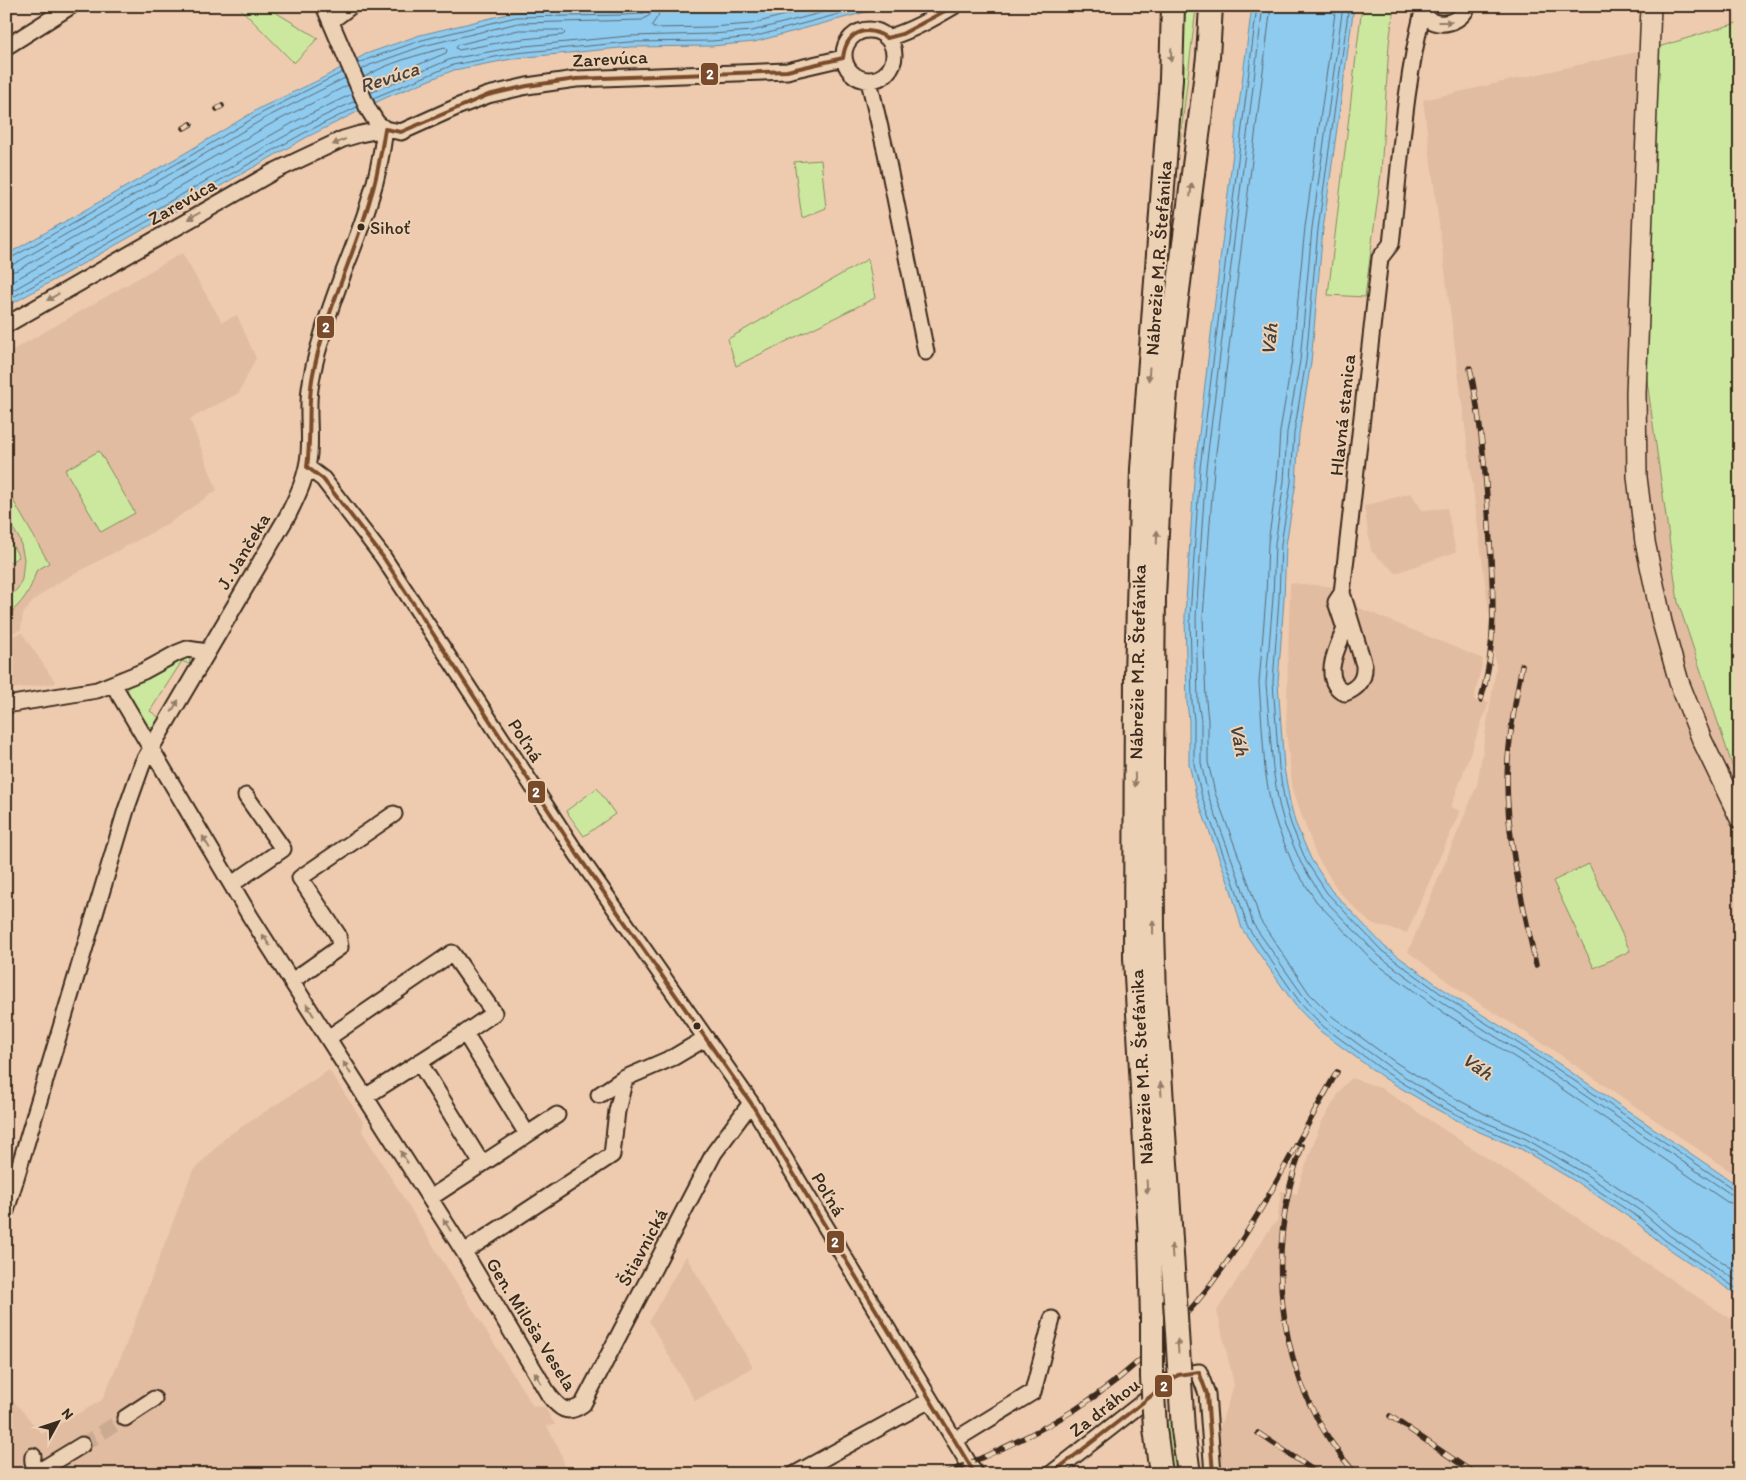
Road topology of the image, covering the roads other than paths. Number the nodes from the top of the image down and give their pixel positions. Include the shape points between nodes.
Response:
1 (71, 6) edge
2 (324, 6) edge
3 (352, 6) edge
4 (954, 6) edge
5 (1173, 6) edge
6 (1211, 6) edge
7 (1468, 6) edge
8 (1651, 6) edge
9 (1423, 9) edge
10 (331, 21) junction
11 (887, 38) junction
12 (6, 47) edge
13 (844, 58) junction
14 (869, 81) junction
15 (385, 129) junction
16 (6, 325) edge
17 (926, 352) dead end
18 (308, 467) junction
19 (1342, 593) junction
20 (207, 652) junction
21 (113, 684) junction
22 (6, 705) edge
23 (151, 748) junction
24 (246, 796) dead end
25 (394, 814) dead end
26 (1740, 819) edge
27 (232, 884) junction
28 (292, 981) junction
29 (465, 1032) junction
30 (328, 1038) junction
31 (706, 1038) junction
32 (419, 1062) junction
33 (625, 1078) junction
34 (599, 1095) dead end
35 (365, 1097) junction
36 (751, 1103) junction
37 (557, 1115) dead end
38 (527, 1134) junction
39 (482, 1164) junction
40 (430, 1198) junction
41 (6, 1211) edge
42 (464, 1252) junction
43 (1052, 1319) dead end
44 (154, 1399) dead end
45 (930, 1400) junction
46 (571, 1410) joint
47 (125, 1418) tunnel mouth
48 (955, 1440) junction
49 (82, 1446) tunnel mouth
50 (33, 1456) dead end
51 (795, 1474) edge
52 (975, 1474) edge
53 (1052, 1474) edge
54 (1161, 1474) edge
55 (1189, 1474) edge
56 (1213, 1474) edge

1 - 12 street
2 - 10 street
3 - 10 street
4 - 11 street via 902,34
5 -> 54 main road, Nábrežie M.R. Štefánika, bridge via 1142,469 1136,674 1135,957 1150,1239 1152,1377
55 -> 6 main road, Nábrežie M.R. Štefánika, bridge via 1183,1430 1155,997 1154,596 1167,376
9 -> 7 street via 1434,22 1449,23 1461,18
8 - 26 street via 1636,393 1637,477 1644,542 1679,682 1702,740
9 - 19 street, Hlavná stanica via 1410,79 1390,244 1380,258
10 - 15 street via 368,109
11 - 13 street via 873,30 858,32 846,43
11 - 14 street via 893,49 893,62 886,74
13 - 14 street via 852,74
13 - 15 street, Zarevúca via 787,71 576,79 537,85 488,95 401,132
14 - 17 street
15 -> 16 street, Zarevúca via 344,139 273,172
15 - 18 street via 371,197 324,328 314,367 310,389
18 - 20 street, J. Jančeka via 288,515
18 - 31 street, Poľná via 323,479 383,557 627,928
19 - 19 street, Hlavná stanica via 1364,665 1360,684 1345,693 1337,689 1332,677 1334,658 1345,629 1336,602
20 - 21 street via 187,649
23 -> 20 street, J. Jančeka
21 - 22 street via 97,690
21 - 23 street, Gen. Miloša Vesela
27 -> 23 street, Gen. Miloša Vesela
23 - 41 street, J. Jančeka via 129,803
24 - 27 street via 283,850
25 - 28 street via 300,878 338,935 340,947
28 -> 27 street, Gen. Miloša Vesela
30 -> 28 street, Gen. Miloša Vesela
29 - 30 street via 494,1013 452,953
29 - 32 street
29 - 38 street
35 -> 30 street, Gen. Miloša Vesela
31 - 33 street via 674,1057
31 - 36 street, Poľná
32 - 35 street
32 - 39 street
33 - 34 street
33 - 42 street, Gen. Miloša Vesela via 612,1155
40 -> 35 street, Gen. Miloša Vesela
36 - 45 street, Poľná
36 - 46 street, Štiavnická via 714,1152 586,1399
37 - 38 street
38 - 39 street
39 - 40 street
42 -> 40 street, Gen. Miloša Vesela
46 -> 42 street, Gen. Miloša Vesela via 558,1406 549,1395
43 - 48 street via 1033,1392
44 - 47 street
45 - 48 street, Poľná
45 - 51 street
48 - 52 street, Poľná
49 - 50 street via 40,1470 33,1464
53 - 56 street, Za dráhou via 1178,1374 1199,1372 1207,1394

